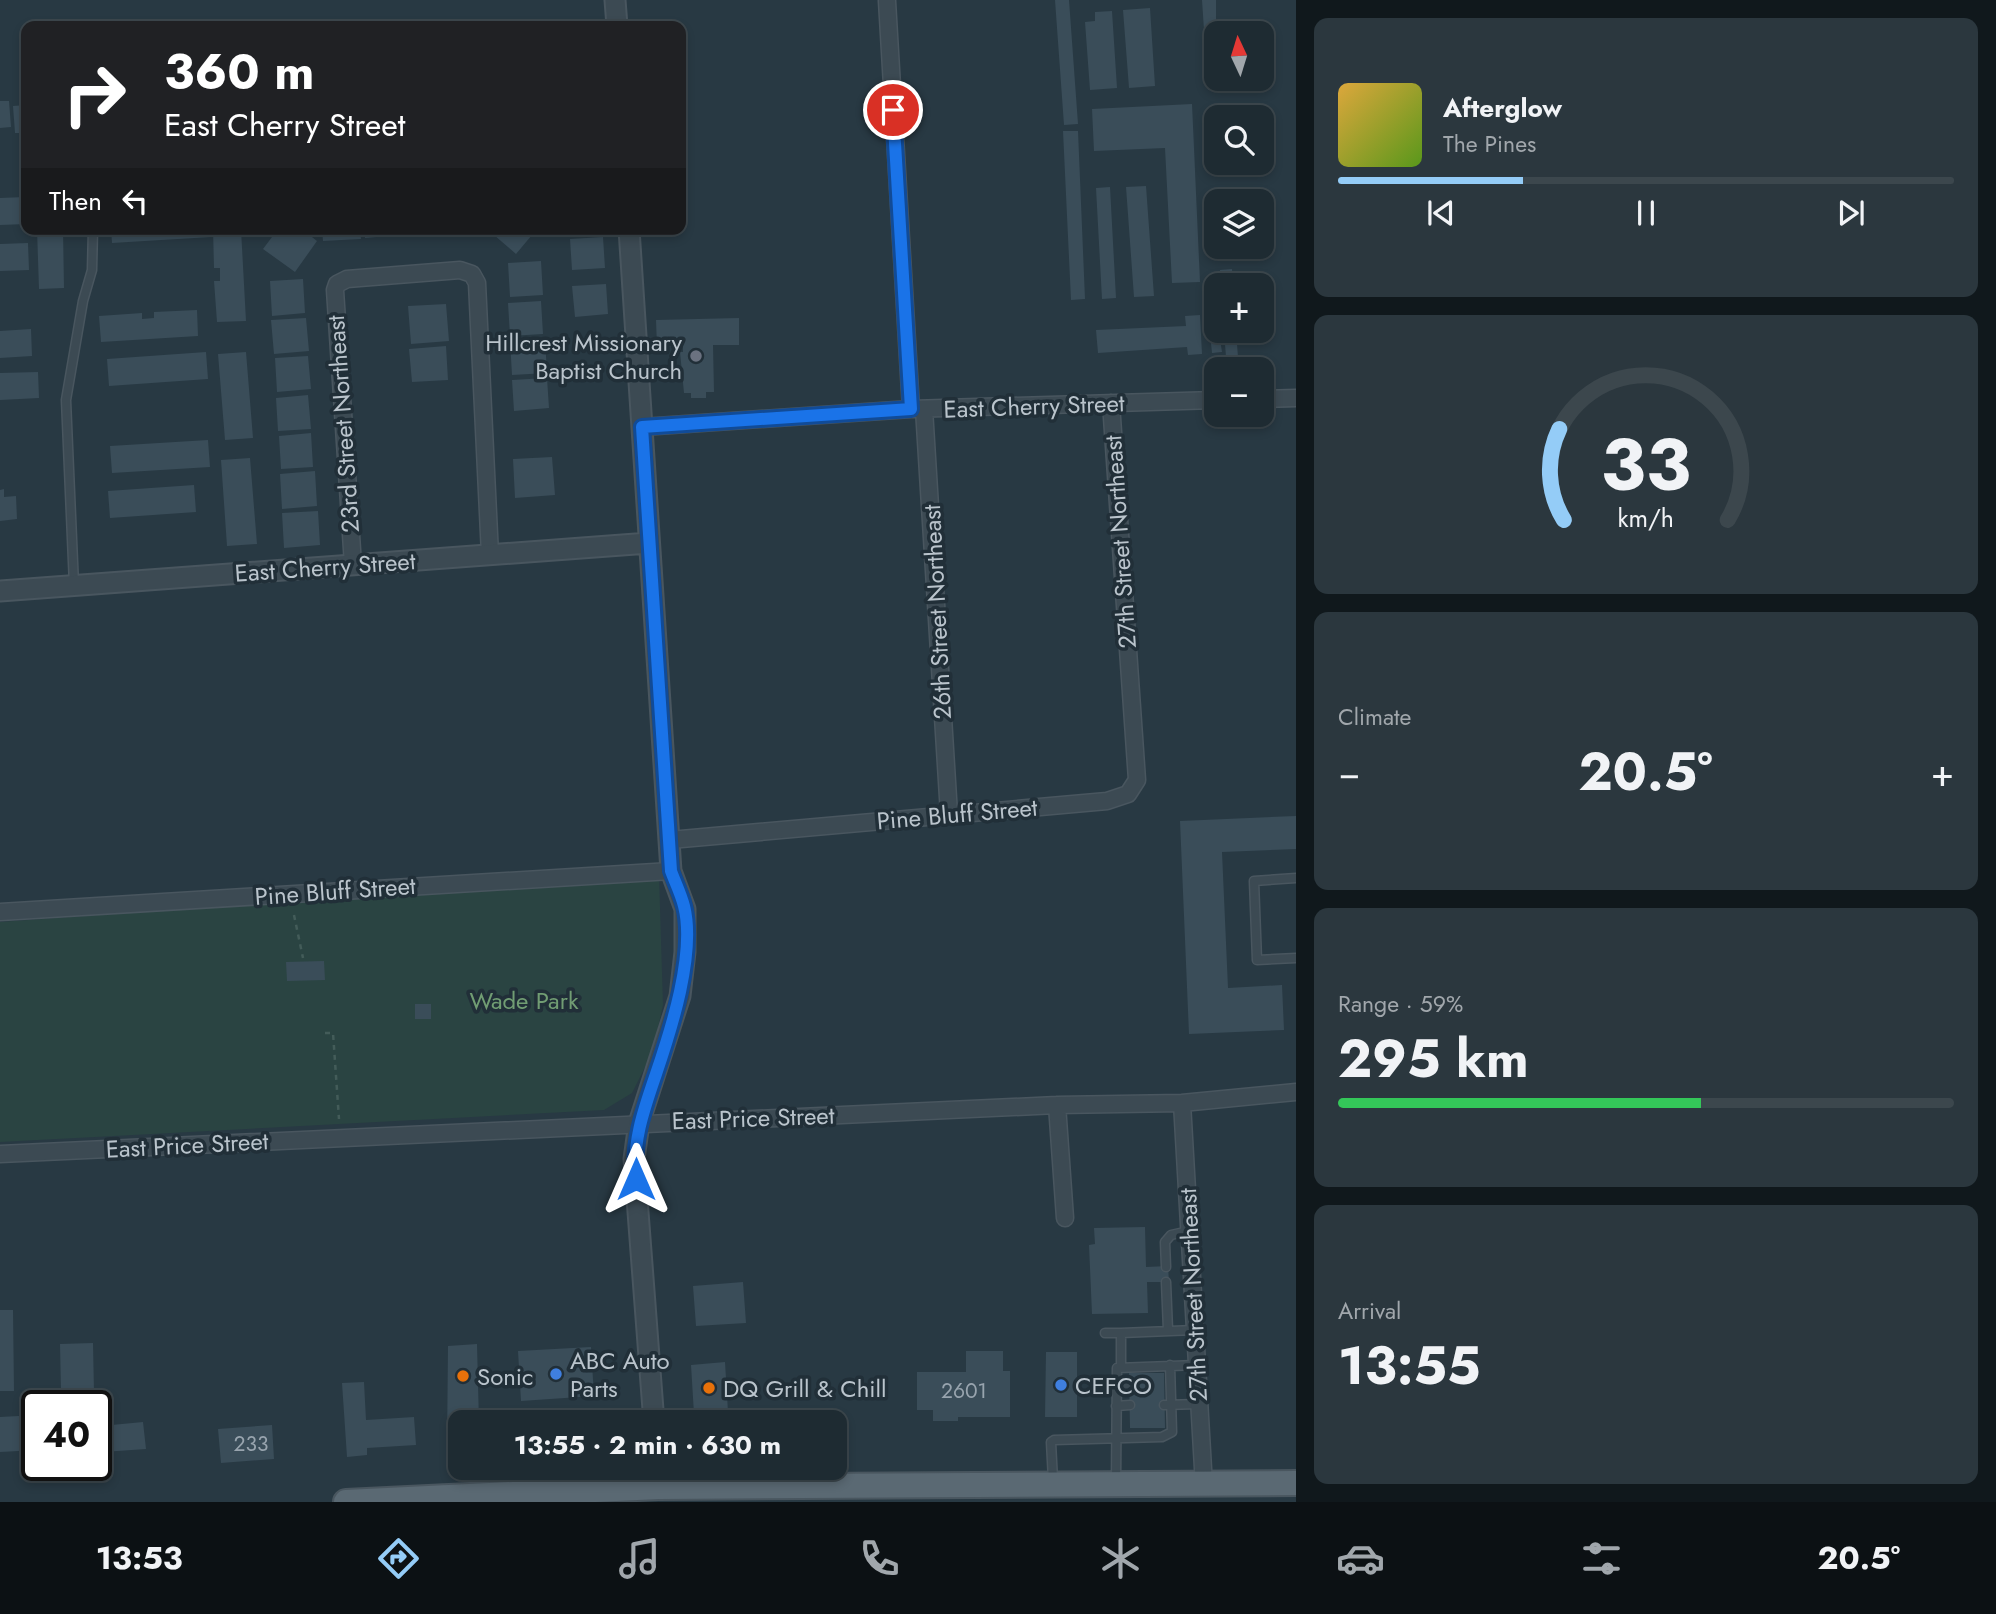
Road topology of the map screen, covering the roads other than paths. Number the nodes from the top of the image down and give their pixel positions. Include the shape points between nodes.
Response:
1 (615, 0) edge
2 (887, 1) edge
3 (617, 21) edge
4 (93, 235) edge
5 (629, 235) edge
6 (1296, 398) edge
7 (1274, 399) edge
8 (1204, 400) edge
9 (1111, 403) junction
10 (918, 409) junction
11 (642, 427) junction
12 (649, 543) junction
13 (490, 555) junction
14 (354, 565) junction
15 (74, 585) junction
16 (0, 591) edge
17 (1129, 681) joint
18 (949, 814) junction
19 (670, 840) junction
20 (671, 871) junction
21 (1296, 878) edge
22 (0, 912) edge
23 (1296, 958) edge
24 (1296, 1093) edge
25 (1182, 1103) junction
26 (1057, 1105) junction
27 (639, 1123) junction
28 (0, 1154) edge
29 (1065, 1218) dead end
30 (1189, 1231) junction
31 (1166, 1266) dead end
32 (1166, 1282) dead end
33 (1195, 1329) junction
34 (1168, 1331) junction
35 (1105, 1333) dead end
36 (1121, 1333) junction
37 (1197, 1364) junction
38 (1170, 1365) junction
39 (1121, 1366) junction
40 (1129, 1386) dead end
41 (1116, 1387) junction
42 (1199, 1404) junction
43 (1116, 1405) junction
44 (1130, 1405) dead end
45 (1168, 1405) junction
46 (653, 1410) edge
47 (1116, 1439) junction
48 (633, 1480) edge
49 (690, 1480) edge
50 (1296, 1483) edge
51 (1053, 1486) junction
52 (1116, 1486) junction
53 (1204, 1486) junction
54 (346, 1502) edge
55 (358, 1502) edge

1 - 3 street
2 - 10 street, 26th Street Northeast
4 - 15 lane via 92,270 66,400
5 - 11 street
6 - 7 street
8 - 9 street, East Cherry Street
9 - 10 street, East Cherry Street
9 - 17 street, 27th Street Northeast
10 - 11 street, East Cherry Street
10 - 18 street, 26th Street Northeast
11 - 12 street
12 - 13 street, East Cherry Street
12 - 19 street
13 - 14 street, East Cherry Street
13 - 14 street, 23rd Street Northeast via 477,283 472,274 460,270 347,279 337,284 335,315
14 - 15 street, East Cherry Street
15 - 16 street, East Cherry Street
17 - 18 street, Pine Bluff Street via 1137,780 1128,794 1107,801
18 - 19 street, Pine Bluff Street
19 - 20 street
20 - 22 street, Pine Bluff Street
20 - 27 street via 685,909 681,985 675,1018
21 - 23 lane via 1254,881 1257,960
24 - 25 street, East Price Street
25 - 26 street, East Price Street
25 - 30 street, 27th Street Northeast
26 - 27 street, East Price Street
26 - 29 street
27 - 28 street, East Price Street
27 - 46 street via 634,1160
30 - 31 lane via 1171,1235 1165,1242
30 - 33 street, 27th Street Northeast
32 - 34 lane
33 - 34 lane
33 - 37 street, 27th Street Northeast
34 - 36 lane
35 - 36 lane
36 - 39 lane
37 - 38 lane
37 - 42 street, 27th Street Northeast
38 - 39 lane
38 - 45 lane
39 - 41 lane
40 - 41 lane
41 - 43 lane
42 - 45 lane
42 - 53 street, 27th Street Northeast
43 - 44 lane
43 - 47 lane
45 - 47 lane via 1172,1432 1167,1436
47 - 51 lane via 1051,1442
47 - 52 lane
48 - 55 main road
49 - 51 main road via 853,1490
50 - 53 main road
51 - 52 main road
52 - 53 main road
54 - 55 main road

